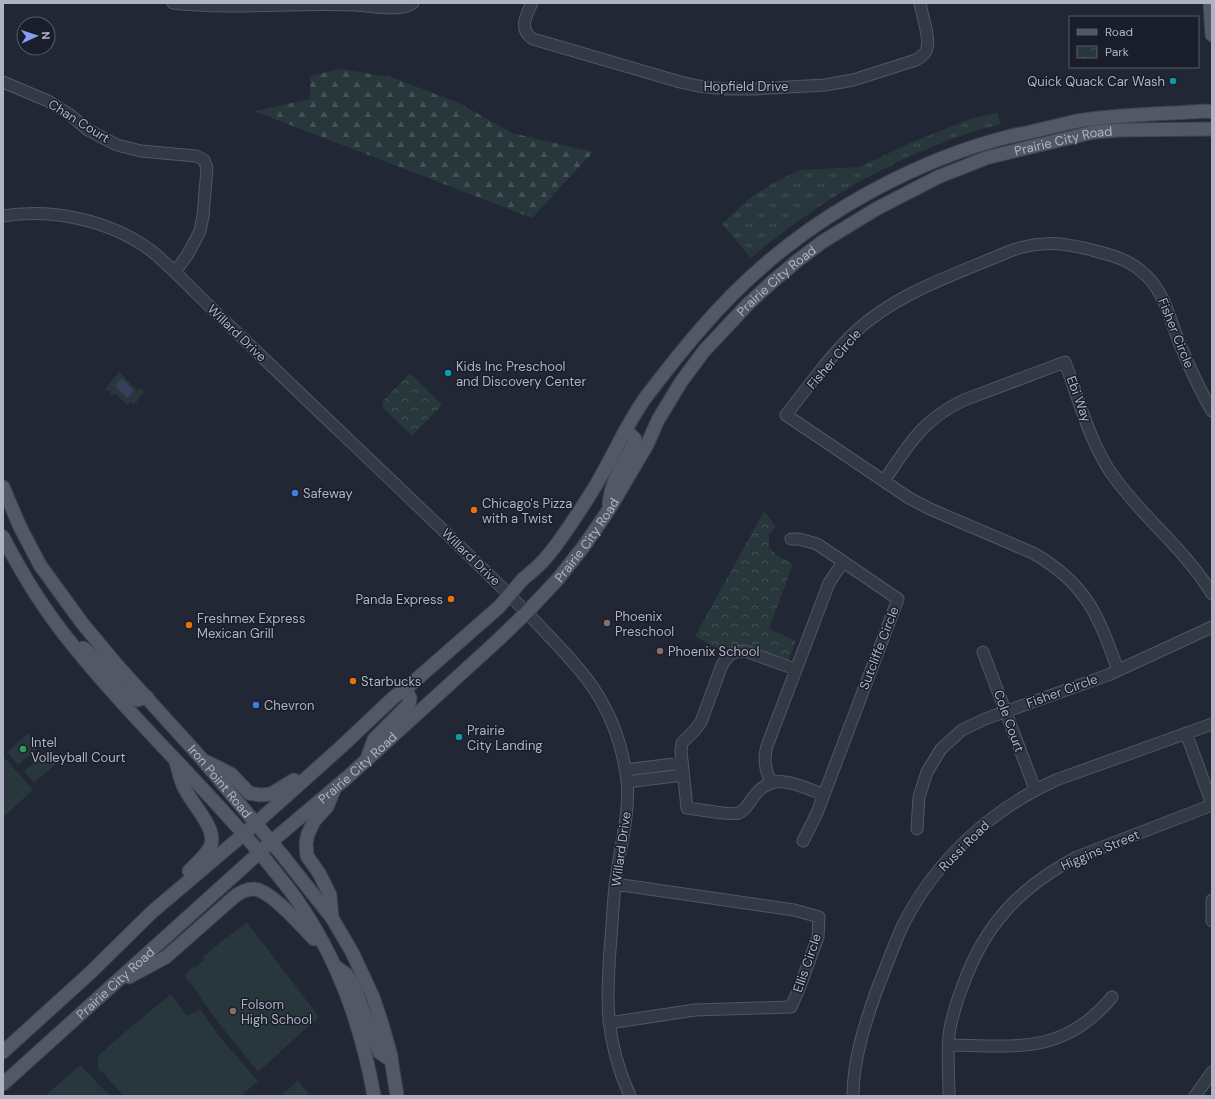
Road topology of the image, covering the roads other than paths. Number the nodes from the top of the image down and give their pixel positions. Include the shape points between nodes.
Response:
1 (173, 3) edge
2 (413, 3) edge
3 (532, 3) edge
4 (920, 3) edge
5 (1210, 3) edge
6 (1212, 35) edge
7 (3, 82) edge
8 (1210, 110) edge
9 (1212, 129) edge
10 (3, 216) edge
11 (174, 272) junction
12 (1212, 411) edge
13 (626, 430) junction
14 (884, 481) junction
15 (3, 487) edge
16 (608, 510) junction
17 (3, 537) edge
18 (791, 539) dead end
19 (843, 562) junction
20 (1212, 594) edge
21 (510, 595) junction
22 (527, 612) junction
23 (1212, 627) edge
24 (70, 643) junction
25 (983, 652) dead end
26 (795, 669) junction
27 (1118, 670) junction
28 (405, 689) junction
29 (146, 697) junction
30 (1006, 712) junction
31 (1212, 724) edge
32 (1186, 732) junction
33 (368, 758) junction
34 (202, 759) junction
35 (176, 760) junction
36 (682, 763) junction
37 (319, 767) junction
38 (625, 770) junction
39 (683, 775) junction
40 (627, 782) junction
41 (771, 782) junction
42 (335, 787) junction
43 (1035, 789) junction
44 (824, 795) junction
45 (1212, 805) edge
46 (255, 823) junction
47 (917, 829) dead end
48 (244, 834) junction
49 (803, 841) dead end
50 (271, 842) junction
51 (260, 853) junction
52 (615, 884) junction
53 (1212, 900) edge
54 (152, 912) junction
55 (332, 918) junction
56 (1212, 921) edge
57 (328, 953) junction
58 (334, 966) junction
59 (115, 984) junction
60 (1112, 997) dead end
61 (609, 1023) junction
62 (949, 1045) junction
63 (3, 1052) edge
64 (391, 1056) junction
65 (1212, 1072) edge
66 (3, 1084) edge
67 (374, 1096) edge
68 (397, 1096) edge
69 (630, 1096) edge
70 (852, 1096) edge
71 (949, 1096) edge
72 (1195, 1096) edge

1 - 2 street via 213,6 348,5 396,8
3 - 4 street, Hopfield Drive via 524,28 533,39 680,82 726,89 753,89 839,83 916,60 927,50 928,42
5 - 6 main road
7 - 11 street, Chan Court via 48,101 88,130 117,144 141,151 196,156 204,160 207,168 202,223 192,247
8 - 13 main road, Prairie City Road via 1110,116 1007,137 938,160 870,192 817,225 763,266 742,286 700,330 644,399
9 - 16 main road, Prairie City Road via 1094,132 986,158 938,177 850,224 772,282 704,351 658,420 647,445
10 - 11 street, Willard Drive via 55,214 97,224 148,248
11 - 21 street, Willard Drive
12 - 14 street, Fisher Circle via 1187,361 1166,305 1146,275 1127,262 1109,255 1061,243 1031,244 906,296 877,314 854,333 834,355 786,415
13 - 16 main road via 635,441 615,476 610,490
13 - 21 main road, Prairie City Road via 592,492 569,526 543,561
14 - 20 street, Ebi Way via 925,425 948,407 1065,362 1104,462 1126,492 1193,566
14 - 27 street, Fisher Circle via 930,510 1033,553 1063,573 1094,610
15 - 29 main road, Iron Point Road via 40,565 95,640
16 - 22 main road, Prairie City Road via 558,580
17 - 24 main road, Iron Point Road via 33,591
18 - 19 street via 810,541
19 - 26 street via 829,583
19 - 44 street, Sutcliffe Circle via 898,599
21 - 22 street, Willard Drive
21 - 28 main road, Prairie City Road
22 - 33 main road, Prairie City Road
22 - 38 street, Willard Drive via 582,672 594,689 614,727
23 - 27 street, Fisher Circle
24 - 29 main road via 84,648 129,697 137,700
24 - 35 main road, Iron Point Road
25 - 30 street, Cole Court
26 - 36 street via 745,651 727,656 698,726 682,742
26 - 41 street via 765,752 766,771
27 - 30 street, Fisher Circle
28 - 33 main road via 410,698 409,704 374,739
28 - 37 main road, Prairie City Road
29 - 34 main road, Iron Point Road
30 - 43 street, Cole Court
30 - 47 street, Fisher Circle via 962,730 942,749 922,785
31 - 32 street, Russi Road
32 - 43 street, Russi Road
32 - 45 street
33 - 42 main road, Prairie City Road
34 - 37 main road via 231,774 249,793 260,795 271,794 307,771
34 - 46 main road, Iron Point Road
35 - 48 main road, Iron Point Road
35 - 54 main road via 183,786 208,827 211,844 208,851
36 - 38 street
36 - 39 street
37 - 46 main road, Prairie City Road
38 - 40 street, Willard Drive
39 - 40 street
39 - 41 street via 687,808 730,814 737,814 746,809 759,789
40 - 52 street, Willard Drive via 626,821
41 - 44 street via 791,782
42 - 50 main road, Prairie City Road
42 - 55 main road via 326,808 314,822 306,843 307,856 320,873 330,895
43 - 70 street, Russi Road via 970,836 932,878 915,903 893,948 868,1013
44 - 49 street
45 - 62 street, Higgins Street via 1077,857 1057,867 1026,890 1000,917 975,955 955,1006
46 - 48 main road, Prairie City Road
46 - 50 main road, Iron Point Road
48 - 51 main road, Iron Point Road
48 - 54 main road, Prairie City Road
50 - 51 main road, Prairie City Road
50 - 55 main road, Iron Point Road
51 - 57 main road, Iron Point Road via 299,903
51 - 59 main road, Prairie City Road
52 - 61 street, Willard Drive via 607,983
52 - 61 street, Ellis Circle via 794,910 819,917 818,937 791,1007 696,1010
53 - 56 street
54 - 63 main road, Prairie City Road via 90,973
55 - 64 main road, Iron Point Road via 367,984
57 - 58 main road, Iron Point Road
57 - 59 main road via 266,893 255,889 245,890 166,957
58 - 64 main road via 346,974 352,984 378,1052 386,1057
58 - 67 main road, Iron Point Road via 365,1050
59 - 66 main road, Prairie City Road
60 - 62 street via 1086,1022 1052,1040 1021,1046
61 - 69 street, Willard Drive via 617,1063
62 - 71 street, Higgins Street
64 - 68 main road, Iron Point Road
65 - 72 street

